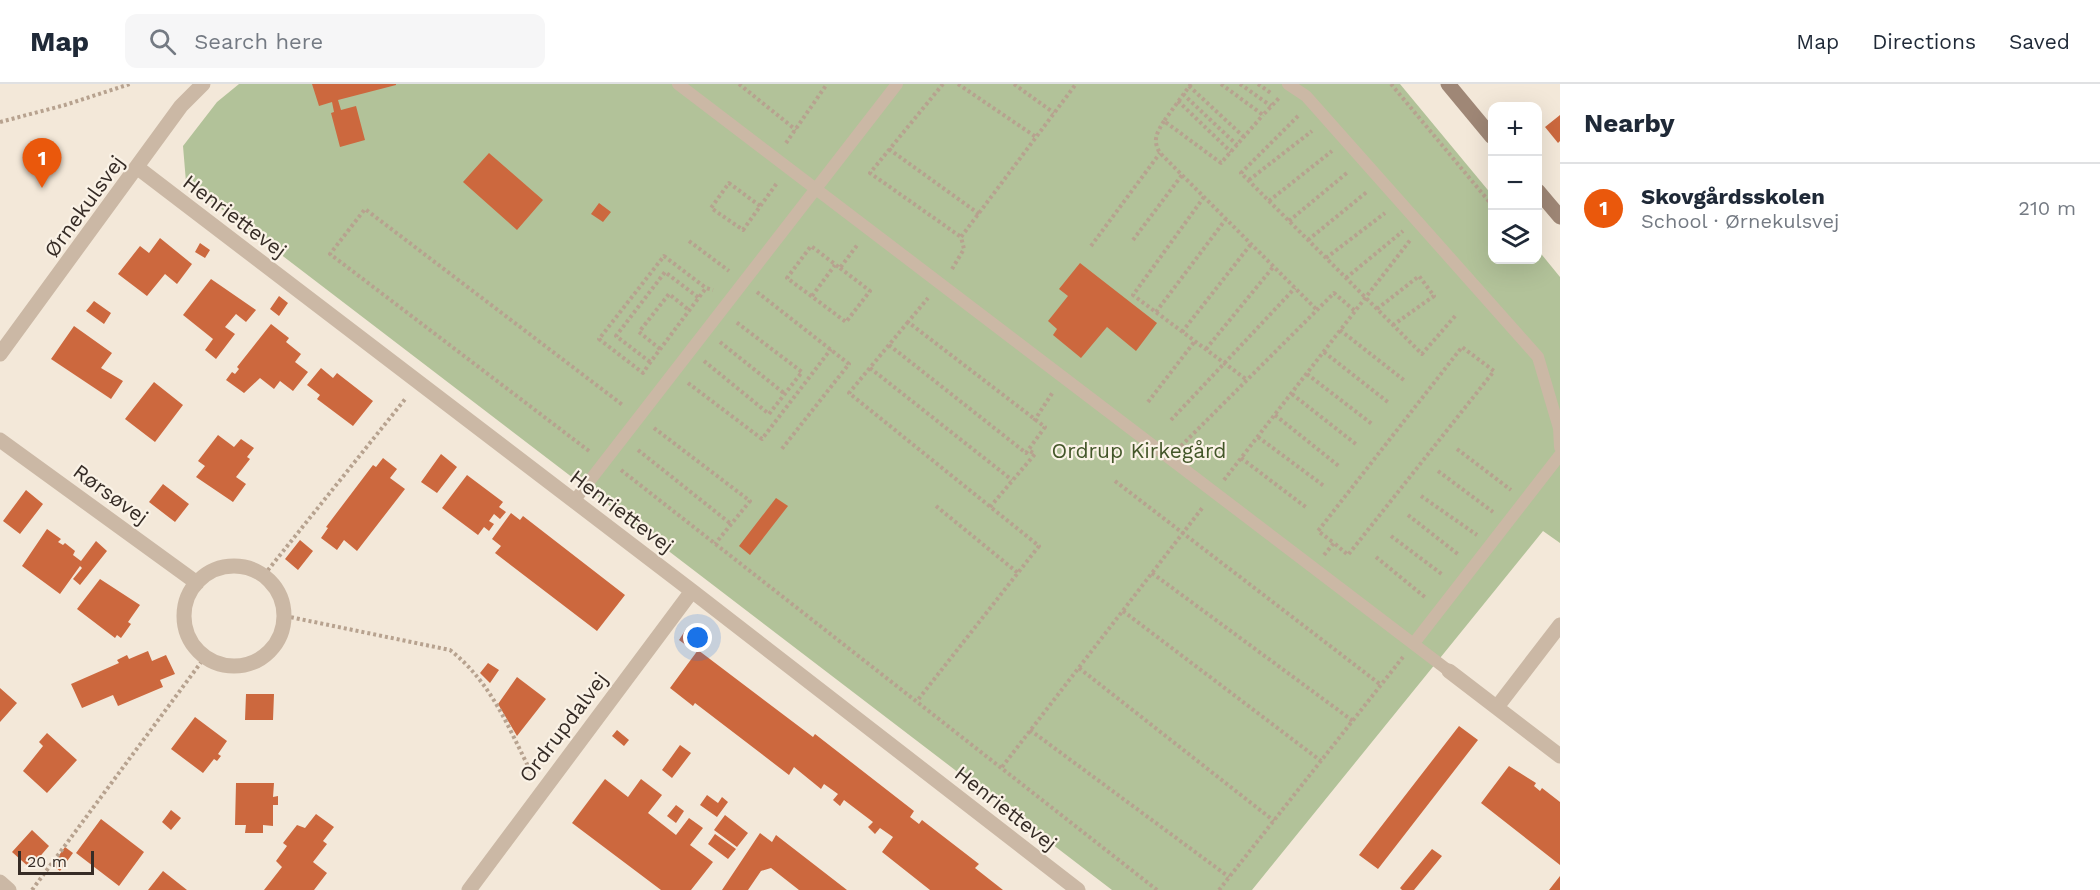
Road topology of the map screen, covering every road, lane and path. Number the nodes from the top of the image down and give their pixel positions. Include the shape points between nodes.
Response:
1 (130, 84) edge
2 (203, 84) edge
3 (678, 84) edge
4 (739, 84) edge
5 (827, 84) edge
6 (897, 84) edge
7 (943, 84) edge
8 (958, 84) edge
9 (1014, 84) edge
10 (1068, 84) edge
11 (1221, 84) edge
12 (1240, 84) edge
13 (1392, 84) edge
14 (1448, 84) edge
15 (1190, 85) edge
16 (1289, 85) edge
17 (1075, 86) edge
18 (1183, 94) junction
19 (1178, 101) junction
20 (1312, 102) junction
21 (1271, 106) junction
22 (1054, 113) junction
23 (1263, 115) junction
24 (1327, 119) junction
25 (1164, 121) junction
26 (0, 122) edge
27 (1488, 132) edge
28 (1036, 137) junction
29 (1244, 137) junction
30 (1345, 140) junction
31 (1237, 145) junction
32 (889, 149) junction
33 (1231, 152) junction
34 (1160, 153) junction
35 (1363, 160) junction
36 (138, 168) junction
37 (789, 168) junction
38 (1182, 175) junction
39 (1249, 180) junction
40 (1381, 180) junction
41 (816, 189) junction
42 (1542, 195) edge
43 (1204, 197) junction
44 (1488, 200) edge
45 (1269, 201) junction
46 (1400, 201) junction
47 (760, 206) junction
48 (979, 214) junction
49 (1560, 217) edge
50 (1226, 219) junction
51 (1416, 220) junction
52 (1289, 221) junction
53 (869, 229) junction
54 (961, 237) junction
55 (1133, 240) dead end
56 (1308, 240) junction
57 (689, 241) dead end
58 (1251, 244) junction
59 (1091, 246) dead end
60 (1326, 258) junction
61 (835, 265) junction
62 (1274, 266) junction
63 (840, 268) junction
64 (1346, 278) junction
65 (744, 282) junction
66 (940, 283) junction
67 (706, 288) dead end
68 (1295, 288) junction
69 (812, 296) junction
70 (699, 298) dead end
71 (1377, 309) junction
72 (1317, 310) junction
73 (690, 311) dead end
74 (1156, 312) junction
75 (1355, 312) dead end
76 (1456, 315) dead end
77 (908, 322) junction
78 (1393, 325) junction
79 (729, 327) dead end
80 (1340, 330) dead end
81 (1182, 332) junction
82 (724, 333) dead end
83 (718, 340) junction
84 (1195, 341) junction
85 (889, 345) junction
86 (713, 347) dead end
87 (660, 349) dead end
88 (831, 349) junction
89 (1206, 349) junction
90 (1324, 352) dead end
91 (708, 353) dead end
92 (0, 354) edge
93 (650, 362) dead end
94 (1224, 363) junction
95 (647, 367) dead end
96 (870, 368) junction
97 (674, 372) junction
98 (1307, 374) dead end
99 (1064, 377) junction
100 (1247, 380) junction
101 (1405, 381) dead end
102 (419, 382) junction
103 (785, 394) junction
104 (1291, 394) dead end
105 (1148, 402) dead end
106 (1389, 403) dead end
107 (1275, 415) dead end
108 (639, 417) junction
109 (1171, 420) dead end
110 (1034, 421) junction
111 (1372, 424) dead end
112 (1258, 437) dead end
113 (0, 440) edge
114 (1357, 445) dead end
115 (632, 446) dead end
116 (1560, 447) edge
117 (1457, 449) dead end
118 (781, 450) dead end
119 (1028, 450) junction
120 (1560, 455) edge
121 (1170, 458) junction
122 (1241, 458) dead end
123 (605, 460) junction
124 (1340, 467) dead end
125 (1438, 471) dead end
126 (1012, 480) junction
127 (1115, 481) dead end
128 (1324, 486) dead end
129 (1421, 496) dead end
130 (1525, 500) junction
131 (574, 501) junction
132 (936, 506) dead end
133 (990, 507) junction
134 (1307, 508) dead end
135 (1408, 515) dead end
136 (1507, 523) junction
137 (731, 524) junction
138 (1391, 536) dead end
139 (1334, 543) junction
140 (715, 544) junction
141 (1490, 544) junction
142 (1376, 557) dead end
143 (1474, 566) junction
144 (1315, 567) junction
145 (1018, 573) junction
146 (1152, 573) dead end
147 (264, 576) junction
148 (197, 583) junction
149 (1458, 586) junction
150 (692, 591) junction
151 (1440, 610) junction
152 (1123, 611) dead end
153 (285, 616) junction
154 (1560, 625) edge
155 (1414, 643) junction
156 (205, 657) junction
157 (1079, 668) dead end
158 (1449, 671) joint
159 (1381, 686) junction
160 (917, 701) junction
161 (1497, 707) junction
162 (1353, 721) junction
163 (1030, 730) dead end
164 (1560, 756) edge
165 (1321, 761) junction
166 (540, 792) junction
167 (1274, 821) junction
168 (1229, 877) junction
169 (0, 882) edge
170 (9, 890) edge
171 (32, 890) edge
172 (469, 890) edge
173 (1078, 890) edge
174 (1157, 890) edge
175 (1219, 890) edge

1 - 26 path
2 - 36 street, Ørnekulsvej via 181,106
3 - 37 lane
4 - 5 path via 796,130
6 - 41 lane
7 - 32 path
8 - 28 path
9 - 22 path
10 - 17 path
11 - 23 path
12 - 21 path
13 - 44 path
14 - 27 street
15 - 18 path
15 - 29 path
16 - 20 lane
16 - 21 path
17 - 22 path
18 - 19 path
18 - 31 path
19 - 25 path
19 - 33 path
20 - 24 lane
20 - 39 path via 1242,173
21 - 23 path
22 - 28 path
23 - 29 path
24 - 30 lane
24 - 39 path
25 - 33 path via 1221,163
25 - 34 path via 1156,136
28 - 48 path
29 - 31 path
30 - 35 lane
30 - 45 path
31 - 33 path
32 - 48 path
32 - 54 path via 870,172
34 - 38 path
34 - 59 path
35 - 40 lane
35 - 52 path
36 - 92 street, Ørnekulsvej
36 - 102 street, Henriettevej
37 - 41 lane
37 - 47 path
38 - 43 path
38 - 55 path
39 - 45 path
40 - 46 lane
40 - 56 path
41 - 53 lane
41 - 65 lane
42 - 49 street
43 - 50 path
43 - 74 path via 1133,295
45 - 52 path
46 - 51 lane
46 - 60 path
47 - 47 path via 743,230 711,208 729,183
48 - 54 path
50 - 58 path
50 - 74 path
51 - 64 path
51 - 116 lane via 1538,357 1559,428
52 - 56 path
53 - 63 path
53 - 66 lane
54 - 66 path via 964,249 960,260
56 - 60 path
57 - 65 path
58 - 62 path
58 - 81 path
60 - 64 path
61 - 63 path
61 - 69 path
61 - 69 path via 811,246 787,278
62 - 68 path
62 - 89 path
63 - 69 path via 870,291 846,322
64 - 71 path
65 - 88 path
65 - 97 lane
66 - 77 path
66 - 99 lane
67 - 95 path via 664,256 599,339 643,373
68 - 72 path
68 - 94 path
70 - 93 path via 665,272 616,336
71 - 78 path
71 - 78 path via 1419,276 1434,296
72 - 75 path via 1334,293
72 - 100 path
73 - 87 path via 669,294 639,332
74 - 81 path
76 - 78 path via 1422,354
77 - 85 path
77 - 110 path
79 - 103 path via 734,320 802,372
80 - 101 path
81 - 84 path
82 - 83 path
83 - 86 path
83 - 103 path
84 - 89 path
84 - 105 path
85 - 96 path
85 - 119 path via 1026,453
88 - 97 path via 762,439
88 - 118 path via 849,364
89 - 94 path
90 - 106 path
91 - 103 path via 703,360 769,414
94 - 100 path
94 - 109 path
96 - 126 path
96 - 133 path via 849,393
97 - 108 lane
98 - 111 path
99 - 110 path
99 - 121 lane
100 - 121 path
102 - 131 street, Henriettevej
102 - 147 path
104 - 114 path
107 - 124 path
108 - 123 lane
108 - 123 path via 365,209 330,254
108 - 137 path via 750,501
110 - 119 path via 1045,427
112 - 128 path
113 - 148 street, Rørsøvej
115 - 137 path
117 - 130 path
119 - 126 path via 1035,454
120 - 130 lane
121 - 144 lane
122 - 134 path
123 - 131 lane
123 - 140 path
125 - 136 path
126 - 133 path
127 - 159 path
129 - 141 path
130 - 136 lane
131 - 150 street, Henriettevej
132 - 145 path
133 - 145 path via 1039,546
135 - 143 path
136 - 141 lane
137 - 140 path
138 - 149 path
139 - 139 path via 1318,531 1462,347 1494,371 1348,555
139 - 144 path
140 - 160 path
141 - 143 lane
142 - 151 path
143 - 149 lane
144 - 155 lane
145 - 160 path
146 - 162 path
147 - 148 street via 236,566 208,573
147 - 153 street via 275,587
148 - 156 street via 184,614 193,645
149 - 151 lane
150 - 166 street, Ordrupdalvej
150 - 173 street, Henriettevej
151 - 155 lane
152 - 165 path
153 - 156 street via 275,645 250,664 219,664
153 - 166 path via 450,650 489,688
154 - 161 street
155 - 158 lane
155 - 159 path
156 - 171 path
157 - 167 path
158 - 161 street
159 - 162 path
160 - 174 path
161 - 164 street
162 - 165 path
163 - 168 path
165 - 167 path
166 - 172 street, Ordrupdalvej
167 - 168 path
168 - 175 path
169 - 170 street

